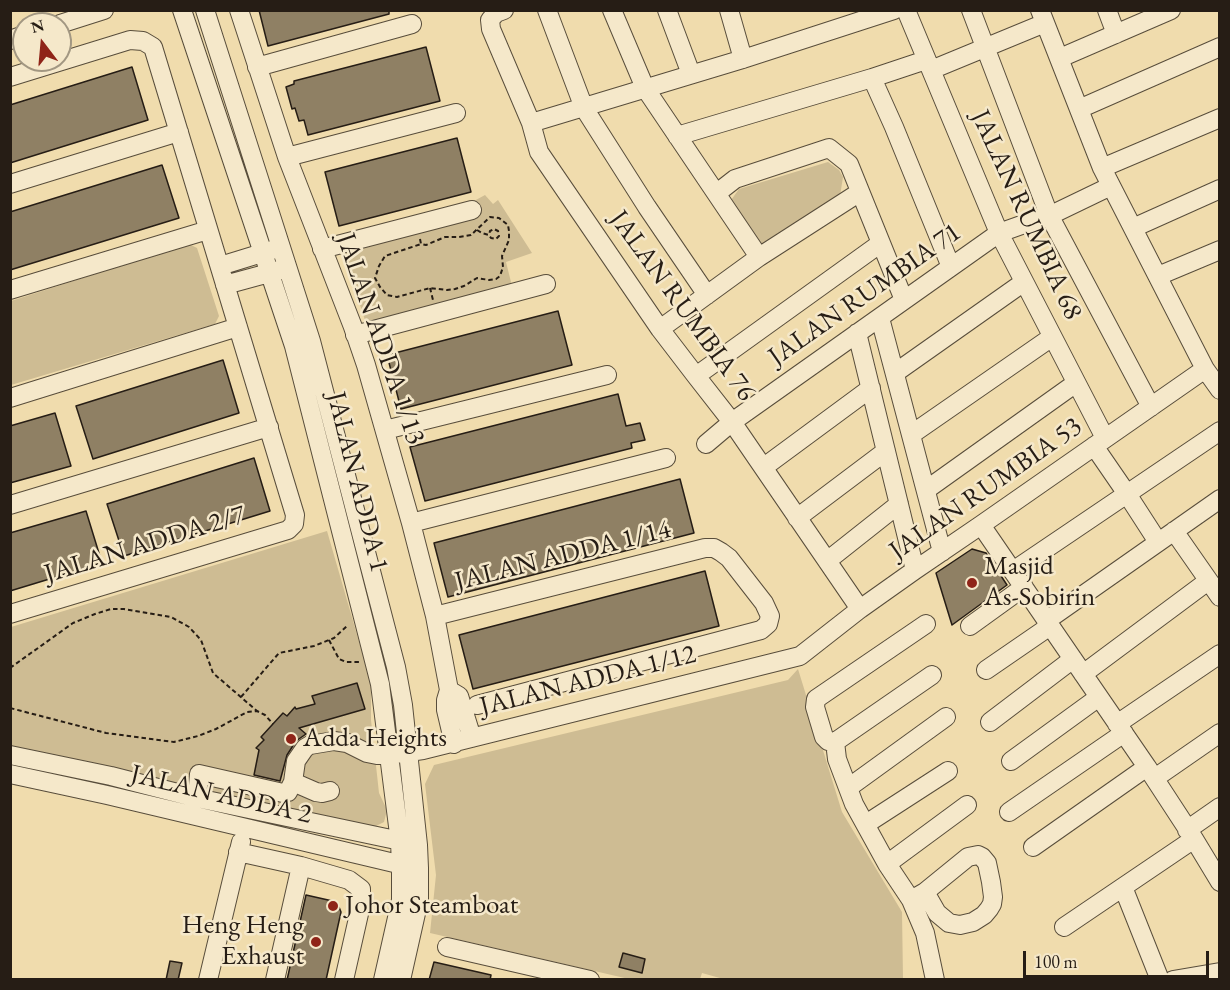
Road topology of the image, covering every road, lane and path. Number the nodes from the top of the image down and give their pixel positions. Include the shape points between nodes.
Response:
1 (104, 10) edge
2 (182, 10) edge
3 (205, 10) edge
4 (239, 10) edge
5 (547, 10) edge
6 (612, 10) edge
7 (668, 10) edge
8 (729, 10) edge
9 (894, 10) edge
10 (906, 10) edge
11 (971, 10) edge
12 (1107, 10) edge
13 (1165, 12) edge
14 (497, 15) edge
15 (1043, 17) edge
16 (72, 20) edge
17 (411, 24) dead end
18 (1116, 34) junction
19 (984, 47) junction
20 (1220, 47) edge
21 (1060, 58) junction
22 (743, 59) junction
23 (928, 65) junction
24 (257, 67) junction
25 (691, 74) junction
26 (10, 77) edge
27 (872, 78) junction
28 (645, 88) junction
29 (584, 108) junction
30 (1079, 109) junction
31 (456, 112) dead end
32 (1220, 118) edge
33 (531, 123) junction
34 (178, 132) junction
35 (677, 136) junction
36 (287, 157) junction
37 (1102, 168) junction
38 (10, 184) edge
39 (1111, 186) junction
40 (1220, 189) edge
41 (860, 192) junction
42 (717, 193) junction
43 (472, 210) dead end
44 (1050, 216) junction
45 (416, 225) junction
46 (1133, 228) junction
47 (208, 230) junction
48 (477, 230) junction
49 (999, 233) junction
50 (489, 235) dead end
51 (882, 243) junction
52 (421, 244) junction
53 (322, 249) junction
54 (272, 250) junction
55 (759, 257) junction
56 (1217, 257) edge
57 (219, 266) junction
58 (951, 267) junction
59 (288, 268) junction
60 (269, 272) junction
61 (1158, 276) junction
62 (1024, 282) junction
63 (546, 284) dead end
64 (225, 285) junction
65 (10, 290) edge
66 (707, 295) junction
67 (904, 300) junction
68 (880, 318) junction
69 (238, 327) junction
70 (660, 328) junction
71 (857, 333) junction
72 (355, 335) junction
73 (1052, 336) junction
74 (1205, 369) junction
75 (895, 373) junction
76 (607, 375) dead end
77 (696, 376) junction
78 (1076, 383) junction
79 (871, 387) junction
80 (1220, 390) edge
81 (10, 398) edge
82 (1151, 406) junction
83 (732, 422) junction
84 (269, 427) junction
85 (385, 430) junction
86 (1220, 430) edge
87 (912, 434) junction
88 (1100, 442) junction
89 (706, 444) dead end
90 (886, 451) junction
91 (666, 459) dead end
92 (764, 467) junction
93 (926, 490) junction
94 (1127, 494) junction
95 (1219, 501) edge
96 (899, 504) junction
97 (10, 505) edge
98 (797, 518) junction
99 (411, 523) junction
100 (981, 525) junction
101 (1174, 531) junction
102 (1158, 542) junction
103 (942, 552) junction
104 (827, 561) junction
105 (915, 570) junction
106 (1013, 572) junction
107 (1208, 581) junction
108 (1024, 587) junction
109 (1220, 597) edge
110 (860, 609) junction
111 (10, 614) edge
112 (435, 616) junction
113 (1048, 623) junction
114 (926, 624) dead end
115 (347, 626) dead end
116 (970, 626) dead end
117 (329, 640) junction
118 (1220, 654) edge
119 (800, 656) joint
120 (375, 662) junction
121 (1078, 666) junction
122 (10, 668) edge
123 (986, 670) dead end
124 (932, 675) dead end
125 (449, 690) junction
126 (241, 697) junction
127 (1099, 697) junction
128 (477, 705) dead end
129 (10, 708) edge
130 (257, 711) junction
131 (946, 717) dead end
132 (990, 722) dead end
133 (273, 724) dead end
134 (1120, 728) junction
135 (1220, 733) edge
136 (472, 738) junction
137 (835, 742) junction
138 (454, 744) junction
139 (408, 753) junction
140 (10, 755) edge
141 (388, 755) junction
142 (1011, 761) dead end
143 (114, 767) junction
144 (948, 771) dead end
145 (1151, 773) junction
146 (10, 774) edge
147 (293, 782) junction
148 (849, 788) junction
149 (330, 791) dead end
150 (107, 795) junction
151 (197, 798) junction
152 (967, 805) dead end
153 (1220, 807) edge
154 (248, 808) junction
155 (1009, 812) dead end
156 (866, 824) junction
157 (244, 828) junction
158 (1191, 834) junction
159 (400, 842) junction
160 (418, 845) junction
161 (1033, 847) dead end
162 (238, 852) junction
163 (887, 864) junction
164 (301, 866) junction
165 (410, 867) junction
166 (1220, 882) edge
167 (1123, 887) junction
168 (918, 896) junction
169 (1064, 927) dead end
170 (447, 947) dead end
171 (1220, 972) edge
172 (208, 980) edge
173 (275, 980) edge
174 (344, 980) edge
175 (383, 980) edge
176 (401, 980) edge
177 (591, 980) edge
178 (935, 980) edge
179 (1160, 980) edge
180 (1173, 980) edge

1 - 16 street
2 - 54 street, JALAN ADDA 1
3 - 54 street, JALAN ADDA 1
4 - 24 street, JALAN ADDA 1/13
5 - 29 street
6 - 28 street
7 - 25 street
8 - 22 street
9 - 22 street
10 - 23 street, JALAN RUMBIA 68
11 - 19 street
12 - 18 street
13 - 18 street
14 - 33 street, JALAN RUMBIA 76 via 491,29
15 - 19 street
15 - 21 street
17 - 24 street
18 - 21 street
19 - 23 street
19 - 44 street
20 - 30 street
21 - 30 street
22 - 25 street
23 - 27 street
23 - 49 street, JALAN RUMBIA 68
24 - 36 street, JALAN ADDA 1/13
25 - 28 street
26 - 34 street via 130,40 143,41 153,48
27 - 35 street
27 - 58 street
28 - 29 street
28 - 35 street
29 - 33 street
29 - 66 street
30 - 37 street
31 - 36 street
32 - 37 street
33 - 70 street, JALAN RUMBIA 76 via 539,152
34 - 38 street
34 - 47 street
35 - 42 street
36 - 53 street, JALAN ADDA 1/13
37 - 39 street
39 - 44 street, JALAN RUMBIA 71
39 - 46 street
40 - 46 street
41 - 42 street via 849,165 829,148 735,179
41 - 51 street
41 - 55 street
42 - 55 street
43 - 45 street
44 - 49 street, JALAN RUMBIA 71
44 - 82 street
45 - 52 path
45 - 53 street
46 - 61 street
47 - 57 street
47 - 65 street
48 - 50 path
48 - 52 path via 471,235
48 - 52 path via 490,217 508,225 509,240 496,279 477,278 455,289 430,288 397,297 387,295 375,278 385,256
49 - 58 street, JALAN RUMBIA 71
49 - 62 street, JALAN RUMBIA 68
51 - 67 street
51 - 77 street
53 - 72 street, JALAN ADDA 1/13
54 - 57 street
54 - 59 street, JALAN ADDA 1
54 - 60 street, JALAN ADDA 1
55 - 66 street
56 - 61 street
57 - 64 street
58 - 67 street, JALAN RUMBIA 71
59 - 60 street
59 - 139 street, JALAN ADDA 1 via 311,341 396,667
60 - 64 street
60 - 120 street, JALAN ADDA 1 via 294,346
61 - 74 street
62 - 73 street, JALAN RUMBIA 68
62 - 75 street
63 - 72 street
64 - 69 street
66 - 70 street
67 - 68 street, JALAN RUMBIA 71
68 - 71 street, JALAN RUMBIA 71
68 - 75 street
69 - 81 street
69 - 84 street
70 - 77 street, JALAN RUMBIA 76
71 - 79 street
71 - 83 street, JALAN RUMBIA 71
72 - 85 street, JALAN ADDA 1/13
73 - 78 street, JALAN RUMBIA 68
73 - 87 street
74 - 80 street
74 - 82 street, JALAN RUMBIA 53
75 - 87 street
76 - 85 street
77 - 83 street, JALAN RUMBIA 76
78 - 88 street, JALAN RUMBIA 68
78 - 93 street
79 - 90 street
79 - 92 street
82 - 88 street, JALAN RUMBIA 53
83 - 89 street, JALAN RUMBIA 71
83 - 92 street, JALAN RUMBIA 76
84 - 97 street
84 - 111 street, JALAN ADDA 2/7 via 295,515 288,530
85 - 99 street, JALAN ADDA 1/13
86 - 94 street
87 - 93 street
88 - 94 street, JALAN RUMBIA 68
88 - 100 street, JALAN RUMBIA 53
90 - 96 street
90 - 98 street
91 - 99 street
92 - 98 street, JALAN RUMBIA 76
93 - 103 street
94 - 102 street, JALAN RUMBIA 68
94 - 106 street
95 - 101 street
96 - 104 street
96 - 105 street
98 - 104 street, JALAN RUMBIA 76
99 - 112 street, JALAN ADDA 1/13
100 - 103 street, JALAN RUMBIA 53
100 - 106 street
101 - 102 street
101 - 107 street
102 - 113 street
103 - 105 street, JALAN RUMBIA 53
104 - 110 street, JALAN RUMBIA 76
105 - 110 street, JALAN RUMBIA 53
106 - 108 street
107 - 109 street
107 - 121 street
108 - 113 street
108 - 116 street
110 - 119 street, JALAN RUMBIA 53
112 - 125 street, JALAN ADDA 1/13
112 - 128 street, JALAN ADDA 1/14 via 705,548 714,548 729,558 770,616 761,630
113 - 121 street
113 - 123 street
114 - 137 street via 816,699 814,707 824,737
115 - 117 path
117 - 120 path via 339,659
117 - 126 path via 279,653
118 - 134 street
119 - 136 street, JALAN ADDA 1/12
120 - 141 street, JALAN ADDA 1
121 - 127 street
121 - 132 street
122 - 126 path via 73,623 111,609 124,609 171,616 189,627 201,640 213,673
124 - 137 street
125 - 136 street via 459,696
125 - 138 street via 446,710
126 - 130 path
127 - 134 street
127 - 142 street
129 - 130 path via 106,733 174,742
130 - 133 path
131 - 148 street
134 - 145 street
134 - 155 street
135 - 145 street
136 - 138 street, JALAN ADDA 1/12
137 - 148 street via 837,759
138 - 139 street, JALAN ADDA 1/12
139 - 141 street, JALAN ADDA 1/12
139 - 160 street, JALAN ADDA 1
140 - 143 street, JALAN ADDA 2
141 - 147 street, JALAN ADDA 1/12 via 367,753 334,741 310,745 296,761
141 - 159 street, JALAN ADDA 1
143 - 150 street
143 - 151 street, JALAN ADDA 2
144 - 156 street
145 - 158 street
145 - 161 street
146 - 150 street, JALAN ADDA 2
147 - 149 street via 316,792
147 - 151 street via 283,794 199,774
148 - 156 street
150 - 157 street, JALAN ADDA 2
151 - 154 street, JALAN ADDA 2
152 - 163 street
153 - 158 street
154 - 157 street
154 - 159 street, JALAN ADDA 2
156 - 163 street
157 - 162 street
157 - 165 street, JALAN ADDA 2
158 - 166 street
158 - 167 street
159 - 160 street, JALAN ADDA 2
159 - 165 street, JALAN ADDA 1
160 - 165 street, JALAN ADDA 1
162 - 164 street
162 - 172 street
163 - 168 street
164 - 173 street
164 - 174 street via 349,880 360,889 361,905
165 - 175 street, JALAN ADDA 1
165 - 176 street, JALAN ADDA 1 via 419,900
167 - 169 street
167 - 179 street
168 - 168 street via 973,855 987,863 992,904 973,922 949,923
168 - 178 street
170 - 177 street
171 - 180 street

